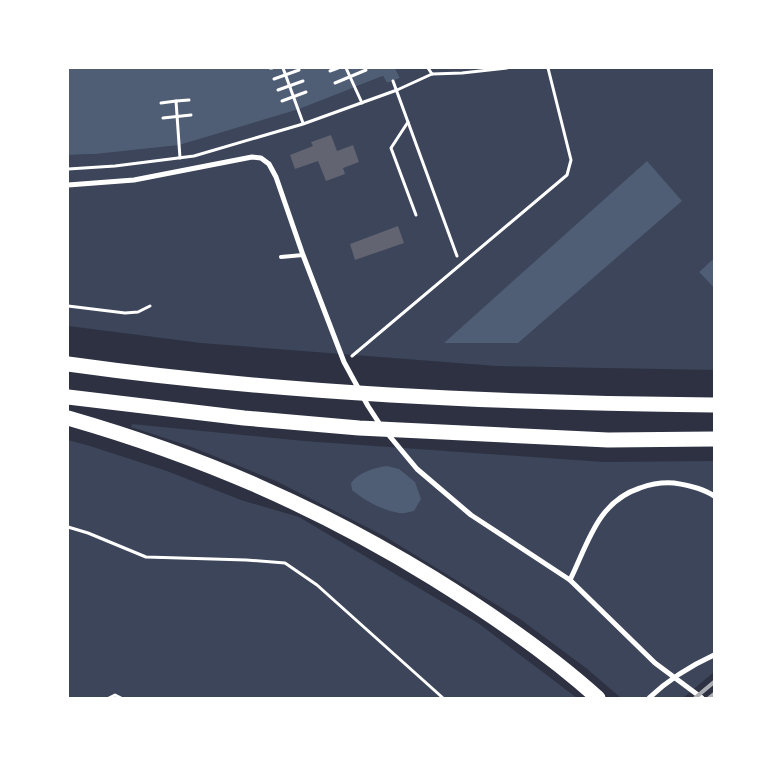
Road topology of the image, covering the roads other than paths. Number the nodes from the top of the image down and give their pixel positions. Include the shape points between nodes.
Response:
1 (68, 185) edge
2 (303, 255) junction
3 (281, 257) dead end
4 (68, 364) edge
5 (68, 397) edge
6 (714, 405) edge
7 (68, 418) edge
8 (714, 439) edge
9 (714, 496) edge
10 (570, 580) junction
11 (714, 655) edge
12 (592, 693) edge
13 (649, 698) edge
14 (702, 698) edge

1 - 2 street via 134,180 252,156 261,158 269,164 276,177
2 - 3 lane
2 - 10 street via 344,362 368,406 396,445 417,469 471,515
4 - 6 highway via 334,392 484,400
5 - 8 highway via 359,428 608,440
7 - 12 highway via 247,480 356,533 478,606 530,642
9 - 10 street via 696,488 664,482 649,484 623,495 597,522
10 - 14 street via 656,663
11 - 13 street via 694,664

